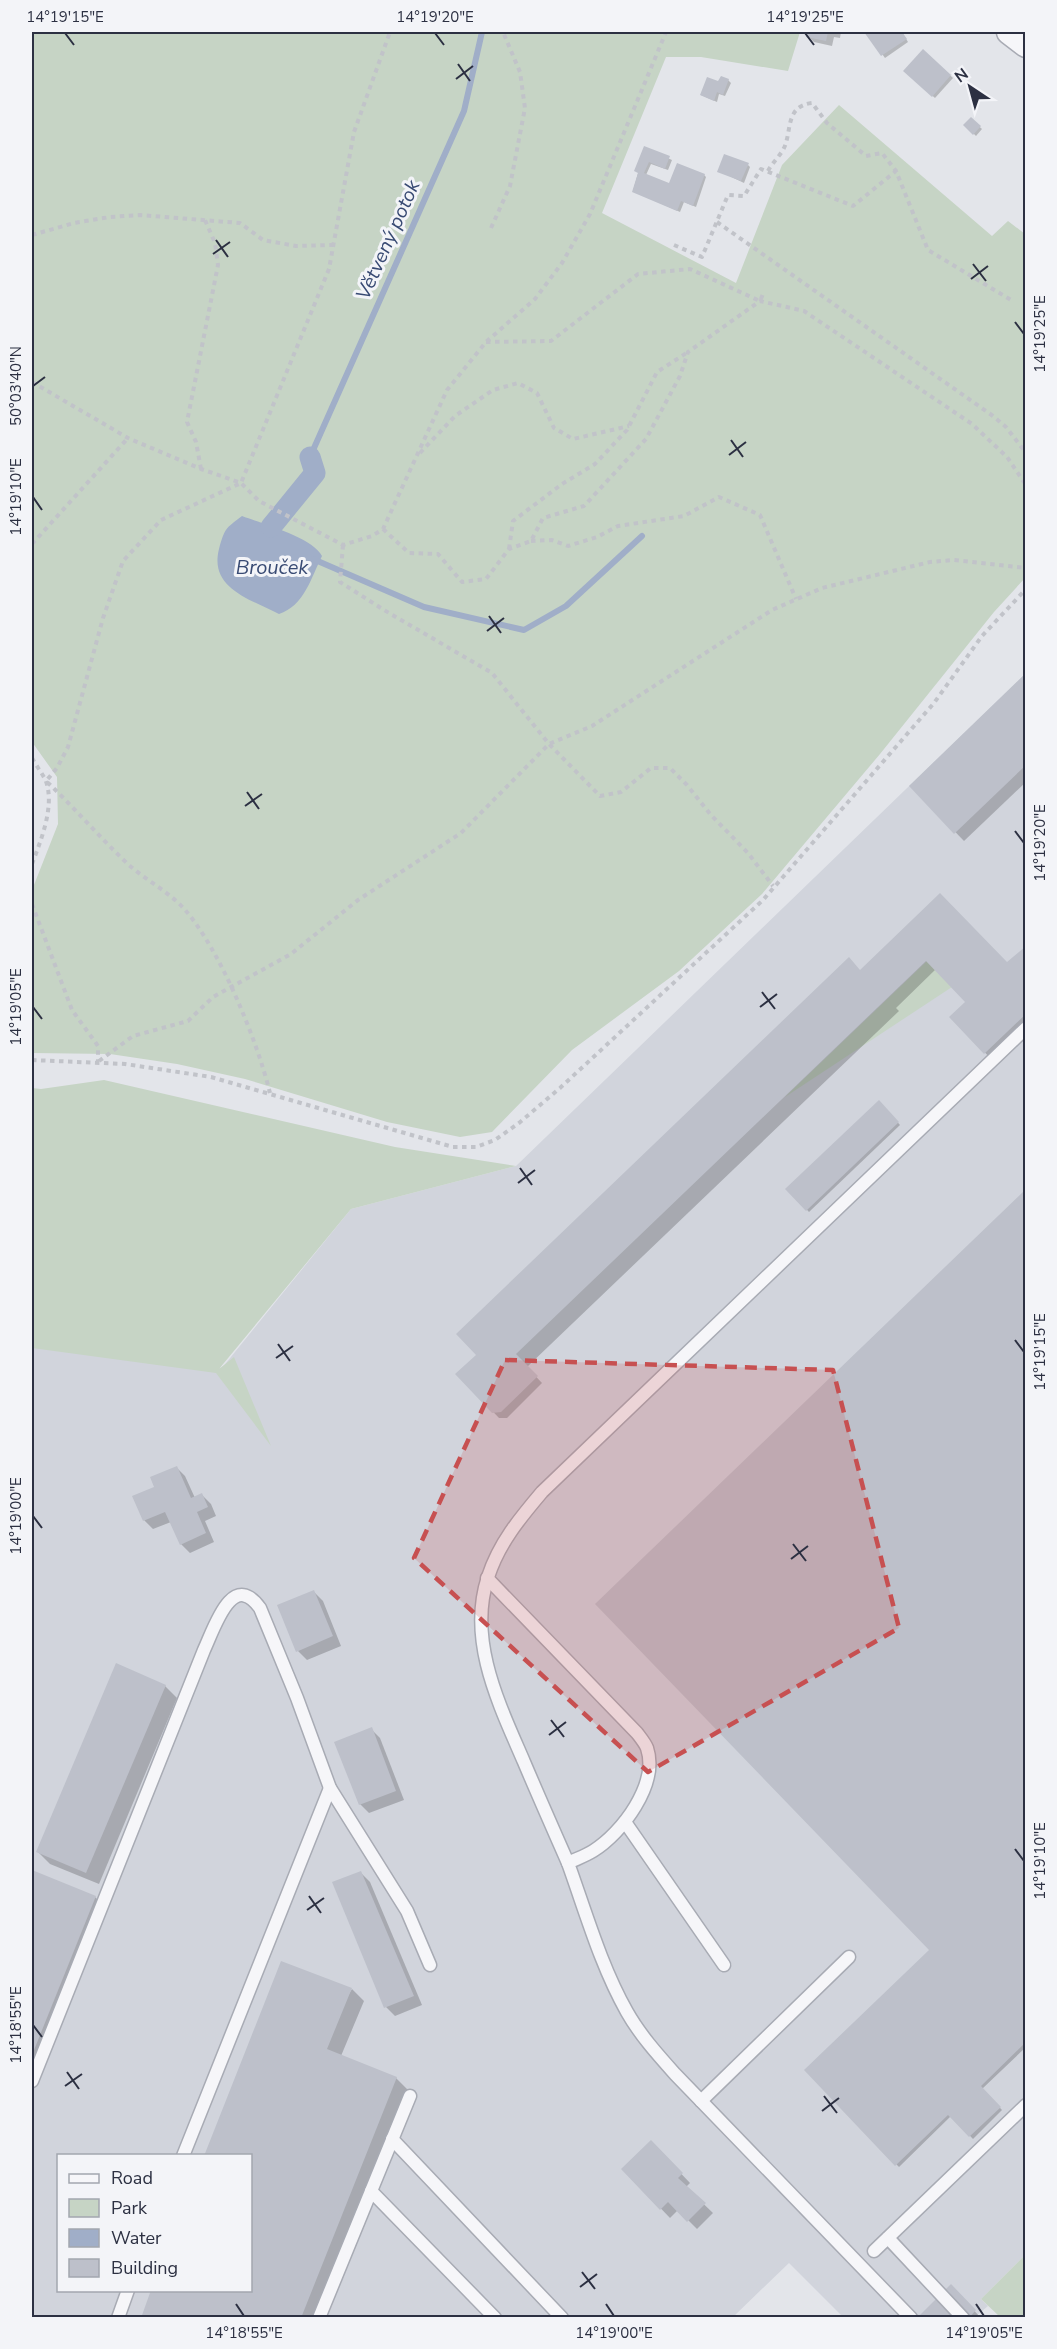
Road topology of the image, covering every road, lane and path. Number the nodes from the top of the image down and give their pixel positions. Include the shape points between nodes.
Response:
1 (390, 32) edge
2 (503, 32) edge
3 (666, 32) edge
4 (1009, 32) edge
5 (1026, 45) edge
6 (768, 171) junction
7 (896, 171) junction
8 (205, 220) junction
9 (717, 222) junction
10 (490, 228) dead end
11 (32, 235) edge
12 (333, 245) junction
13 (674, 245) dead end
14 (763, 294) dead end
15 (1011, 300) dead end
16 (760, 301) junction
17 (486, 342) junction
18 (688, 352) junction
19 (32, 382) edge
20 (630, 426) junction
21 (128, 438) junction
22 (1026, 453) edge
23 (417, 457) junction
24 (201, 469) junction
25 (242, 483) junction
26 (1026, 485) edge
27 (383, 529) junction
28 (531, 541) junction
29 (32, 544) edge
30 (343, 545) junction
31 (509, 549) junction
32 (1026, 568) edge
33 (1026, 589) edge
34 (796, 600) junction
35 (549, 744) junction
36 (32, 758) edge
37 (46, 781) junction
38 (32, 864) edge
39 (773, 886) junction
40 (32, 904) edge
41 (230, 987) junction
42 (1026, 1028) edge
43 (32, 1060) edge
44 (98, 1062) junction
45 (270, 1093) junction
46 (487, 1578) junction
47 (330, 1788) junction
48 (625, 1822) junction
49 (568, 1863) junction
50 (849, 1957) dead end
51 (430, 1965) dead end
52 (724, 1965) dead end
53 (32, 2081) edge
54 (410, 2096) dead end
55 (701, 2101) junction
56 (1026, 2105) edge
57 (392, 2139) junction
58 (184, 2154) edge
59 (371, 2191) junction
60 (888, 2238) junction
61 (874, 2251) dead end
62 (127, 2292) edge
63 (118, 2318) edge
64 (319, 2318) edge
65 (495, 2318) edge
66 (562, 2318) edge
67 (911, 2318) edge
68 (963, 2318) edge

1 - 12 path via 354,132
2 - 10 path via 520,72 525,108 510,186
3 - 17 path via 590,214 562,263 535,299
4 - 5 street
6 - 7 path via 853,206
6 - 7 path via 784,147 793,114 806,103 812,103 827,123 866,156 882,153
6 - 9 path via 761,169 744,196 728,195
7 - 15 path via 928,250
8 - 11 path via 110,217
8 - 12 path via 240,223 263,240 296,246
8 - 24 path via 215,243 218,265 187,422
9 - 13 path via 702,257
9 - 22 path via 993,416
12 - 25 path via 329,269
14 - 16 path
16 - 17 path via 690,269 638,274 551,341
16 - 18 path
16 - 26 path via 804,311 972,424 1007,457
17 - 23 path via 447,390
18 - 20 path via 657,372
18 - 28 path via 680,376 646,439 584,506 543,518
19 - 21 path
20 - 23 path via 573,440 555,428 537,393 518,383 493,390 455,416
20 - 31 path via 595,464 513,521
21 - 24 path
21 - 29 path
23 - 27 path
24 - 25 path
25 - 30 path via 259,501
25 - 37 path via 161,520 123,561 103,618 68,747
27 - 30 path
27 - 31 path via 409,553 438,554 462,582 486,579
28 - 31 path
28 - 34 path via 552,540 568,546 618,526 684,516 719,497 760,515
30 - 35 path via 340,582 492,673
32 - 34 path via 954,560 930,562 822,588
33 - 39 path via 982,636 934,703
34 - 35 path via 772,610 592,726
35 - 39 path via 600,796 621,792 651,768 670,768
35 - 41 path via 461,833 358,900 291,954
36 - 37 path
37 - 38 path via 49,803
37 - 41 path via 129,865 186,910
39 - 45 path via 763,900 560,1088 495,1140 476,1147 453,1147
40 - 44 path via 72,1010 98,1046
41 - 44 path via 188,1021 133,1036
41 - 45 path
42 - 46 lane via 542,1492 499,1549
43 - 44 path
44 - 45 path via 211,1077
46 - 48 lane via 637,1732 647,1748 645,1786
46 - 49 lane via 483,1636 489,1675
47 - 51 lane via 407,1911
47 - 53 lane via 260,1608 245,1595 229,1600 204,1650
47 - 58 lane
48 - 49 lane via 595,1850
48 - 52 lane
49 - 55 lane via 604,1964 628,2014 659,2056
50 - 55 lane
54 - 57 lane
55 - 67 lane
56 - 60 lane
57 - 59 lane
57 - 66 lane
59 - 64 lane
59 - 65 lane
60 - 61 lane
60 - 68 lane
62 - 63 lane

